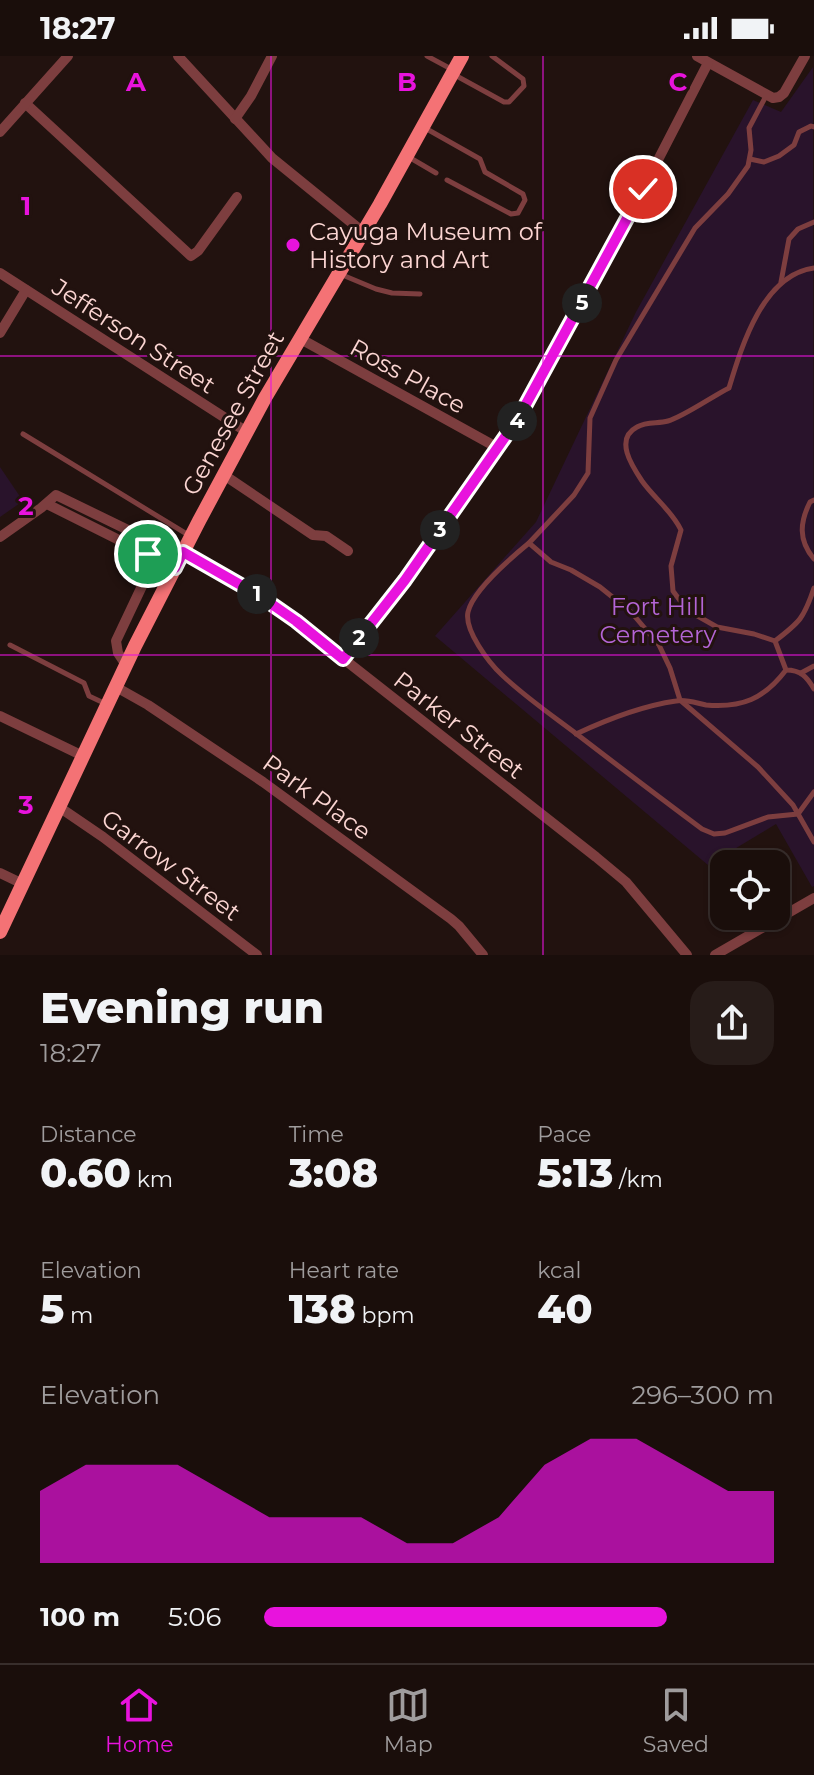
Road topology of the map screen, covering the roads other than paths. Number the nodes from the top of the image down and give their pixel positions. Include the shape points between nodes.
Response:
1 (68, 56) edge
2 (178, 56) edge
3 (272, 56) edge
4 (427, 56) edge
5 (462, 56) edge
6 (492, 56) edge
7 (697, 56) edge
8 (805, 56) edge
9 (708, 63) junction
10 (453, 72) junction
11 (766, 95) junction
12 (25, 103) junction
13 (235, 119) junction
14 (423, 127) junction
15 (814, 127) edge
16 (0, 132) edge
17 (407, 156) junction
18 (750, 159) junction
19 (436, 173) dead end
20 (447, 180) dead end
21 (237, 197) dead end
22 (814, 222) edge
23 (363, 232) junction
24 (814, 268) edge
25 (0, 273) edge
26 (339, 274) junction
27 (781, 282) junction
28 (26, 290) junction
29 (420, 294) dead end
30 (0, 333) edge
31 (299, 338) junction
32 (247, 432) junction
33 (23, 434) dead end
34 (498, 448) junction
35 (224, 475) junction
36 (814, 500) edge
37 (0, 537) edge
38 (191, 537) junction
39 (529, 543) junction
40 (348, 551) dead end
41 (183, 552) junction
42 (148, 554) junction
43 (814, 559) edge
44 (175, 568) junction
45 (814, 588) edge
46 (775, 641) junction
47 (10, 645) dead end
48 (343, 659) junction
49 (126, 665) junction
50 (814, 666) edge
51 (786, 670) junction
52 (801, 673) junction
53 (116, 687) junction
54 (814, 689) edge
55 (680, 700) junction
56 (107, 705) junction
57 (0, 716) edge
58 (576, 734) junction
59 (83, 756) junction
60 (814, 792) edge
61 (59, 807) junction
62 (798, 814) junction
63 (814, 842) edge
64 (0, 873) edge
65 (23, 884) junction
66 (814, 898) edge
67 (0, 932) edge
68 (257, 955) edge
69 (483, 955) edge
70 (687, 955) edge
71 (715, 955) edge

1 - 12 street
2 - 13 street
3 - 13 street
4 - 10 lane
5 - 10 main road, Genesee Street
6 - 10 lane via 523,79 524,86 509,102
7 - 9 street
8 - 11 street via 784,93
9 - 11 street
9 - 34 street via 529,401
10 - 14 main road, Genesee Street
11 - 18 lane via 749,128
12 - 16 street
12 - 21 street via 191,256
13 - 23 street via 272,158
14 - 17 main road, Genesee Street
14 - 20 lane via 480,159 485,172 525,200 518,213 511,214
15 - 18 lane via 799,132 794,145 779,156 764,162
17 - 19 lane
17 - 23 main road, Genesee Street
18 - 39 lane via 728,194 695,228 616,360 590,418 588,473
22 - 27 lane via 789,239
23 - 26 main road, Genesee Street
24 - 27 lane
25 - 28 street, Jefferson Street
26 - 29 lane via 392,293
26 - 31 main road, Genesee Street
27 - 46 lane via 746,335 729,388 669,421 638,426 626,441 626,452 643,483 681,530 671,566 673,591 687,610 717,627
28 - 30 street
28 - 32 street, Jefferson Street
31 - 32 main road, Genesee Street
31 - 34 street, Ross Place
32 - 35 main road, Genesee Street
33 - 38 lane
34 - 48 street
35 - 38 main road, Genesee Street
35 - 40 street via 313,535 326,536
36 - 43 lane via 802,517 802,534
37 - 42 street via 47,504
38 - 41 main road, Genesee Street
39 - 55 lane via 631,612 659,645
39 - 58 lane via 476,596 467,613 469,627 501,674
41 - 44 main road, Genesee Street
41 - 48 street, Parker Street via 260,596
42 - 44 street
42 - 49 street via 152,565 116,641
44 - 49 main road, Genesee Street
45 - 46 lane via 805,615
46 - 51 lane
47 - 56 lane via 84,683 89,696
48 - 70 street, Parker Street via 626,882
49 - 53 main road, Genesee Street
50 - 52 lane
51 - 52 lane
51 - 55 lane via 772,688 751,701 706,705
52 - 54 lane
53 - 56 main road, Genesee Street
53 - 69 street, Park Place via 302,810 451,919
55 - 58 lane
55 - 62 lane via 758,767
56 - 59 main road, Genesee Street
57 - 59 street
58 - 62 lane via 714,834 768,817
59 - 61 main road, Genesee Street
60 - 62 lane
61 - 65 main road, Genesee Street
61 - 68 street, Garrow Street
62 - 63 lane
64 - 65 street
65 - 67 main road, Genesee Street
66 - 71 street

